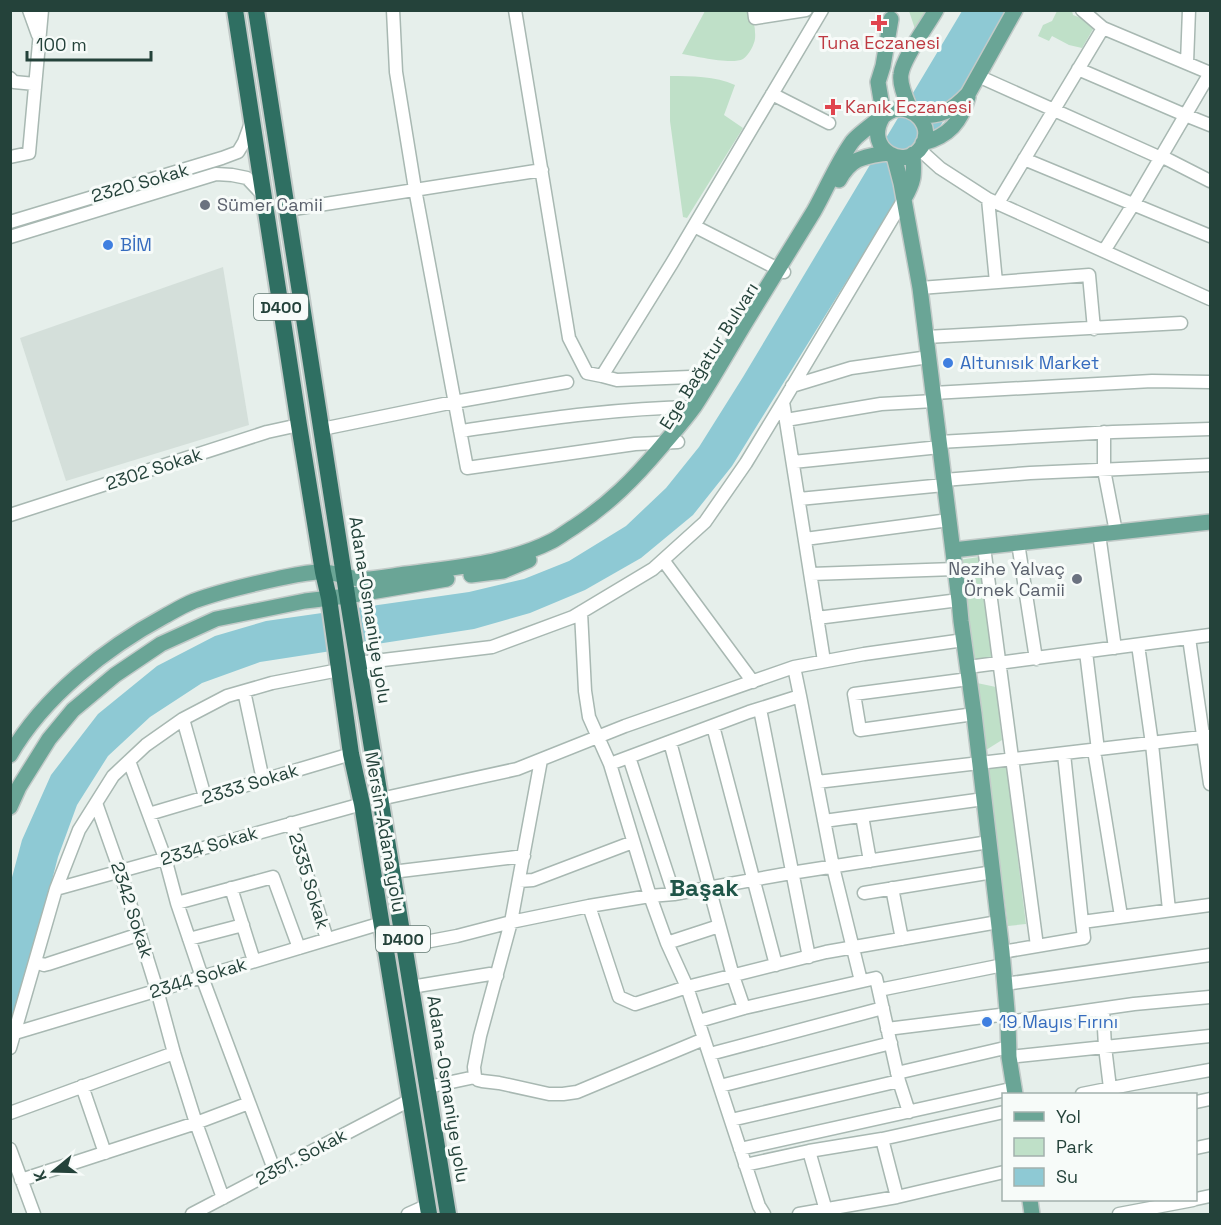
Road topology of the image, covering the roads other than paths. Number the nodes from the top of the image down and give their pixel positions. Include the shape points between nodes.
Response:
1 (29, 10) edge
2 (42, 10) edge
3 (235, 10) edge
4 (256, 10) edge
5 (393, 10) edge
6 (515, 10) edge
7 (754, 10) edge
8 (806, 10) edge
9 (822, 10) edge
10 (936, 10) edge
11 (1015, 10) edge
12 (1082, 10) edge
13 (1189, 10) edge
14 (893, 19) edge
15 (1103, 28) junction
16 (39, 37) junction
17 (915, 44) junction
18 (1188, 63) junction
19 (1078, 69) junction
20 (899, 71) junction
21 (978, 76) junction
22 (10, 78) edge
23 (35, 84) junction
24 (772, 94) junction
25 (968, 94) junction
26 (1054, 110) junction
27 (883, 113) junction
28 (915, 113) junction
29 (1185, 115) junction
30 (252, 122) junction
31 (829, 123) dead end
32 (1210, 125) edge
33 (918, 149) junction
34 (891, 154) junction
35 (1161, 157) junction
36 (10, 158) edge
37 (1024, 159) junction
38 (542, 170) junction
39 (1210, 181) edge
40 (415, 189) junction
41 (263, 195) junction
42 (904, 199) junction
43 (993, 201) junction
44 (1134, 203) junction
45 (287, 210) junction
46 (10, 222) edge
47 (694, 226) junction
48 (1210, 236) edge
49 (10, 237) edge
50 (1104, 251) junction
51 (781, 271) junction
52 (996, 282) junction
53 (920, 288) junction
54 (1210, 290) edge
55 (1210, 299) edge
56 (1181, 323) dead end
57 (1094, 329) junction
58 (926, 338) junction
59 (929, 357) junction
60 (602, 376) junction
61 (567, 382) dead end
62 (1210, 382) edge
63 (707, 384) junction
64 (792, 386) junction
65 (933, 397) junction
66 (454, 402) junction
67 (783, 402) junction
68 (694, 406) junction
69 (786, 420) junction
70 (299, 425) junction
71 (322, 429) junction
72 (1210, 429) edge
73 (460, 431) junction
74 (1104, 432) junction
75 (672, 442) junction
76 (939, 445) junction
77 (793, 462) junction
78 (1210, 465) edge
79 (1104, 470) junction
80 (944, 482) junction
81 (799, 499) junction
82 (10, 515) edge
83 (948, 520) junction
84 (1210, 522) edge
85 (1116, 532) junction
86 (1099, 534) junction
87 (805, 539) junction
88 (1018, 543) junction
89 (984, 547) junction
90 (953, 550) junction
91 (663, 560) junction
92 (955, 569) junction
93 (323, 572) junction
94 (810, 574) junction
95 (344, 575) junction
96 (347, 598) junction
97 (959, 600) junction
98 (330, 601) junction
99 (581, 612) junction
100 (817, 618) junction
101 (1210, 635) edge
102 (1189, 638) junction
103 (964, 640) junction
104 (1138, 645) junction
105 (1115, 648) junction
106 (1086, 652) junction
107 (1036, 659) junction
108 (824, 662) junction
109 (358, 663) junction
110 (999, 663) junction
111 (794, 667) junction
112 (339, 670) junction
113 (969, 673) junction
114 (753, 682) junction
115 (243, 691) junction
116 (800, 696) junction
117 (760, 709) junction
118 (975, 714) junction
119 (183, 719) junction
120 (713, 726) junction
121 (598, 737) junction
122 (1207, 737) edge
123 (670, 742) junction
124 (1152, 744) junction
125 (1096, 750) junction
126 (351, 754) junction
127 (1064, 754) junction
128 (10, 755) edge
129 (629, 757) junction
130 (1013, 759) junction
131 (541, 760) junction
132 (129, 761) junction
133 (979, 762) junction
134 (610, 764) junction
135 (263, 780) junction
136 (816, 782) junction
137 (1210, 784) edge
138 (205, 797) junction
139 (380, 799) junction
140 (984, 799) junction
141 (96, 803) junction
142 (362, 804) junction
143 (10, 807) edge
144 (148, 814) junction
145 (862, 816) junction
146 (824, 821) junction
147 (291, 823) junction
148 (633, 842) junction
149 (989, 842) junction
150 (524, 856) junction
151 (165, 858) junction
152 (870, 861) junction
153 (832, 867) junction
154 (120, 871) junction
155 (392, 872) junction
156 (993, 872) junction
157 (791, 873) junction
158 (519, 880) junction
159 (753, 880) junction
160 (709, 887) junction
161 (231, 888) junction
162 (892, 888) junction
163 (56, 889) junction
164 (864, 893) dead end
165 (674, 894) junction
166 (650, 896) junction
167 (177, 903) junction
168 (1210, 905) edge
169 (589, 906) junction
170 (1169, 910) junction
171 (1121, 916) junction
172 (511, 922) junction
173 (998, 922) junction
174 (1082, 922) junction
175 (382, 923) junction
176 (243, 925) junction
177 (719, 926) junction
178 (140, 934) junction
179 (189, 939) junction
180 (327, 939) junction
181 (902, 939) junction
182 (667, 943) junction
183 (404, 946) junction
184 (1037, 946) junction
185 (300, 948) junction
186 (852, 948) junction
187 (1210, 955) edge
188 (809, 957) junction
189 (1003, 959) junction
190 (254, 961) junction
191 (35, 962) junction
192 (776, 965) junction
193 (202, 976) junction
194 (497, 976) junction
195 (733, 976) junction
196 (861, 981) junction
197 (1005, 984) junction
198 (411, 987) junction
199 (687, 987) junction
200 (157, 990) junction
201 (879, 990) junction
202 (1210, 998) edge
203 (744, 1008) junction
204 (882, 1008) junction
205 (1103, 1008) junction
206 (1008, 1018) junction
207 (699, 1021) junction
208 (887, 1029) junction
209 (15, 1033) junction
210 (1210, 1036) edge
211 (705, 1039) junction
212 (891, 1043) junction
213 (1105, 1047) junction
214 (10, 1048) edge
215 (1009, 1052) junction
216 (174, 1053) junction
217 (710, 1054) junction
218 (1210, 1070) edge
219 (475, 1077) junction
220 (898, 1077) junction
221 (82, 1086) junction
222 (720, 1086) junction
223 (428, 1087) junction
224 (1110, 1088) junction
225 (1138, 1089) edge
226 (1015, 1091) edge
227 (1090, 1093) edge
228 (1002, 1094) edge
229 (410, 1100) junction
230 (249, 1103) junction
231 (909, 1112) junction
232 (1002, 1112) edge
233 (10, 1113) edge
234 (731, 1120) junction
235 (196, 1123) junction
236 (882, 1139) junction
237 (10, 1149) edge
238 (740, 1149) junction
239 (808, 1151) junction
240 (105, 1153) junction
241 (745, 1165) junction
242 (275, 1172) junction
243 (1002, 1172) edge
244 (21, 1180) junction
245 (897, 1197) junction
246 (223, 1198) junction
247 (1185, 1201) edge
248 (428, 1210) edge
249 (827, 1212) edge
250 (34, 1215) edge
251 (192, 1215) edge
252 (408, 1215) edge
253 (448, 1215) edge
254 (764, 1215) edge
255 (799, 1215) edge
256 (1119, 1215) edge

1 - 16 street
2 - 16 street
3 - 30 highway, D400
4 - 45 highway, Adana-Osmaniye yolu / D400
5 - 40 street via 395,65
6 - 38 street
7 - 8 street via 755,18
9 - 24 street
10 - 17 main road
11 - 21 main road
12 - 15 street
13 - 18 street
14 - 17 main road via 897,40 904,45
14 - 20 main road
14 - 27 main road via 878,82
15 - 18 street
15 - 19 street
16 - 23 street
17 - 20 main road
18 - 29 street via 1210,73
19 - 26 street
19 - 29 street
20 - 27 main road via 884,90
20 - 28 main road via 904,93
21 - 25 main road
21 - 26 street
22 - 23 street
23 - 36 street via 28,153
24 - 31 street
24 - 47 street
25 - 28 main road via 944,113
25 - 33 main road via 965,107 947,133
26 - 35 street
26 - 37 street
27 - 28 main road via 903,109
27 - 34 main road via 878,140
27 - 51 main road, Ege Bağatur Bulvarı via 854,139
28 - 33 main road via 925,130
29 - 32 street
29 - 35 street
30 - 41 highway, D400
30 - 46 street, 2320 Sokak via 238,152 222,159
33 - 34 main road via 902,157
33 - 42 main road via 914,178
33 - 43 street via 940,168
34 - 42 main road
34 - 51 main road, Ege Bağatur Bulvarı via 860,159 846,167
35 - 39 street
35 - 44 street
37 - 43 street
37 - 44 street
38 - 40 street
38 - 60 street via 569,338 587,373
40 - 45 street
40 - 66 street
41 - 49 street, 2320 Sokak via 247,178 216,174
41 - 70 highway, D400
42 - 53 main road
42 - 64 street
43 - 50 street
43 - 52 street
44 - 48 street
44 - 50 street
45 - 71 highway, Adana-Osmaniye yolu / D400
47 - 51 street
47 - 60 street
50 - 55 street
51 - 63 main road, Ege Bağatur Bulvarı
51 - 75 main road, Ege Bağatur Bulvarı via 695,421
52 - 53 street
52 - 57 street via 1089,275
53 - 58 main road
54 - 55 street
56 - 57 street
57 - 58 street
58 - 59 main road
59 - 64 street via 851,368
59 - 65 main road
60 - 63 street via 617,380 690,377
61 - 66 street
62 - 65 street via 1152,381
63 - 68 main road, Ege Bağatur Bulvarı
64 - 67 street
65 - 69 street
65 - 76 main road
66 - 71 street
66 - 73 street
67 - 69 street
67 - 91 street via 705,522
68 - 73 street
68 - 75 main road, Ege Bağatur Bulvarı
69 - 77 street
70 - 82 street, 2302 Sokak
70 - 93 highway, D400
71 - 95 highway, Adana-Osmaniye yolu / D400
72 - 74 street
73 - 75 street via 467,468
74 - 76 street
74 - 79 street
75 - 95 main road, Ege Bağatur Bulvarı via 596,512 552,541 478,564 362,579
75 - 96 main road, Ege Bağatur Bulvarı via 625,501 549,553 503,570
76 - 77 street
76 - 80 main road
77 - 81 street
78 - 79 street
79 - 80 street
79 - 85 street
80 - 81 street
80 - 83 main road
81 - 87 street
83 - 87 street
83 - 90 main road
84 - 85 main road
85 - 86 main road
86 - 88 main road
86 - 105 street
87 - 94 street
88 - 89 main road
88 - 107 street
89 - 90 main road
89 - 110 street
90 - 92 main road
91 - 99 street
91 - 114 street
92 - 94 street
92 - 97 main road
93 - 95 main road, Ege Bağatur Bulvarı
93 - 98 highway, D400
93 - 128 main road, Ege Bağatur Bulvarı via 237,587 191,602 146,627 94,663 53,699
94 - 100 street
95 - 96 highway, Adana-Osmaniye yolu / D400
96 - 98 main road, Ege Bağatur Bulvarı
96 - 109 highway, Adana-Osmaniye yolu / D400
97 - 100 street
97 - 103 main road
98 - 112 highway, D400
98 - 143 main road, Ege Bağatur Bulvarı via 305,601 216,619 161,644 115,675 73,711 49,739
99 - 109 street via 492,647
99 - 121 street via 586,703
100 - 108 street
101 - 102 street
102 - 104 street
102 - 122 street
103 - 108 street
103 - 113 main road
104 - 105 street
104 - 124 street
105 - 106 street
106 - 107 street
106 - 125 street
107 - 110 street
108 - 111 street
109 - 139 highway, Adana-Osmaniye yolu / D400
110 - 113 street
110 - 130 street
111 - 114 street
111 - 116 street
112 - 115 street
112 - 126 highway, Mersin-Adana yolu / D400
113 - 118 main road
113 - 118 street via 854,694 860,730
114 - 121 street
115 - 119 street
115 - 135 street
116 - 117 street
116 - 136 street
117 - 120 street
117 - 157 street
118 - 133 main road
119 - 132 street
119 - 138 street
120 - 123 street
120 - 159 street
121 - 131 street
121 - 134 street
122 - 124 street
122 - 137 street
123 - 129 street
123 - 160 street
124 - 125 street
124 - 170 street
125 - 127 street
125 - 171 street
126 - 135 street, 2333 Sokak
126 - 142 highway, Mersin-Adana yolu / D400
127 - 130 street
127 - 174 street
129 - 134 street
129 - 165 street
130 - 133 street
130 - 184 street
131 - 139 street via 517,770
131 - 150 street
132 - 141 street via 113,776
132 - 144 street
133 - 136 street
133 - 140 main road
134 - 148 street
135 - 138 street, 2333 Sokak
136 - 146 street
138 - 144 street, 2333 Sokak
139 - 155 highway, Adana-Osmaniye yolu / D400
140 - 145 street
140 - 149 main road
141 - 154 street, 2342 Sokak
141 - 163 street via 80,830
142 - 147 street, 2334 Sokak
142 - 175 highway, Mersin-Adana yolu / D400
144 - 151 street
145 - 146 street
145 - 152 street
146 - 153 street
147 - 151 street, 2334 Sokak
147 - 180 street, 2335 Sokak
148 - 158 street via 533,880
148 - 166 street
149 - 152 street
149 - 156 main road
150 - 155 street
150 - 158 street
151 - 154 street, 2334 Sokak
151 - 167 street
152 - 153 street
153 - 157 street
153 - 186 street
154 - 163 street, 2334 Sokak
154 - 178 street, 2342 Sokak
155 - 183 highway, Adana-Osmaniye yolu / D400
156 - 162 street
156 - 173 main road
157 - 159 street
157 - 188 street
158 - 172 street
159 - 160 street
159 - 192 street
160 - 165 street
160 - 177 street
161 - 167 street
161 - 176 street
161 - 185 street via 273,877
162 - 164 street
162 - 181 street
163 - 191 street
165 - 166 street
166 - 169 street
166 - 182 street
167 - 179 street
168 - 170 street
169 - 172 street
169 - 199 street via 619,997 635,1004
170 - 171 street
171 - 174 street
172 - 183 street
172 - 194 street
173 - 181 street
173 - 189 main road
174 - 184 street via 1084,939
175 - 180 street, 2344 Sokak
175 - 229 highway, Mersin-Adana yolu / D400
176 - 179 street
176 - 190 street
177 - 182 street
177 - 195 street
178 - 191 street via 48,964
178 - 200 street, 2342 Sokak
179 - 193 street
180 - 185 street, 2344 Sokak
181 - 186 street
182 - 199 street
183 - 198 highway, Adana-Osmaniye yolu / D400
184 - 189 street
185 - 190 street, 2344 Sokak
186 - 188 street
186 - 196 street
187 - 197 street
188 - 192 street
189 - 197 main road
189 - 201 street
190 - 193 street, 2344 Sokak
191 - 209 street
192 - 195 street
193 - 200 street, 2344 Sokak
193 - 230 street
194 - 198 street
194 - 219 street via 480,1036
195 - 199 street
195 - 203 street
196 - 201 street via 876,978
196 - 203 street
197 - 206 main road
198 - 223 highway, Adana-Osmaniye yolu / D400
199 - 207 street
200 - 209 street, 2344 Sokak
200 - 216 street, 2342 Sokak
201 - 204 street
202 - 205 street
203 - 207 street
204 - 208 street
204 - 217 street
205 - 206 street
205 - 213 street
206 - 208 street
206 - 215 main road
207 - 211 street
208 - 212 street
209 - 214 street
210 - 213 street
211 - 217 street
211 - 219 street via 577,1092 549,1094
212 - 220 street
212 - 222 street
213 - 215 street
213 - 224 street
215 - 220 street
215 - 226 main road
216 - 221 street
216 - 235 street, 2342 Sokak
217 - 222 street
218 - 225 street
219 - 223 street
220 - 231 street
220 - 234 street
221 - 233 street
221 - 240 street
222 - 234 street
223 - 253 highway, Adana-Osmaniye yolu / D400
224 - 225 street
224 - 227 street
228 - 231 street
229 - 242 street, 2351. Sokak
229 - 248 highway, Mersin-Adana yolu / D400
230 - 235 street
230 - 242 street
231 - 238 street
232 - 236 street
234 - 238 street
235 - 240 street
235 - 246 street, 2342 Sokak
236 - 239 street
236 - 245 street
237 - 244 street
238 - 241 street
239 - 241 street
239 - 249 street
240 - 244 street
241 - 254 street
242 - 246 street, 2351. Sokak
243 - 245 street
244 - 250 street
245 - 249 street
246 - 251 street, 2351. Sokak
247 - 256 street
248 - 252 street
249 - 255 street

